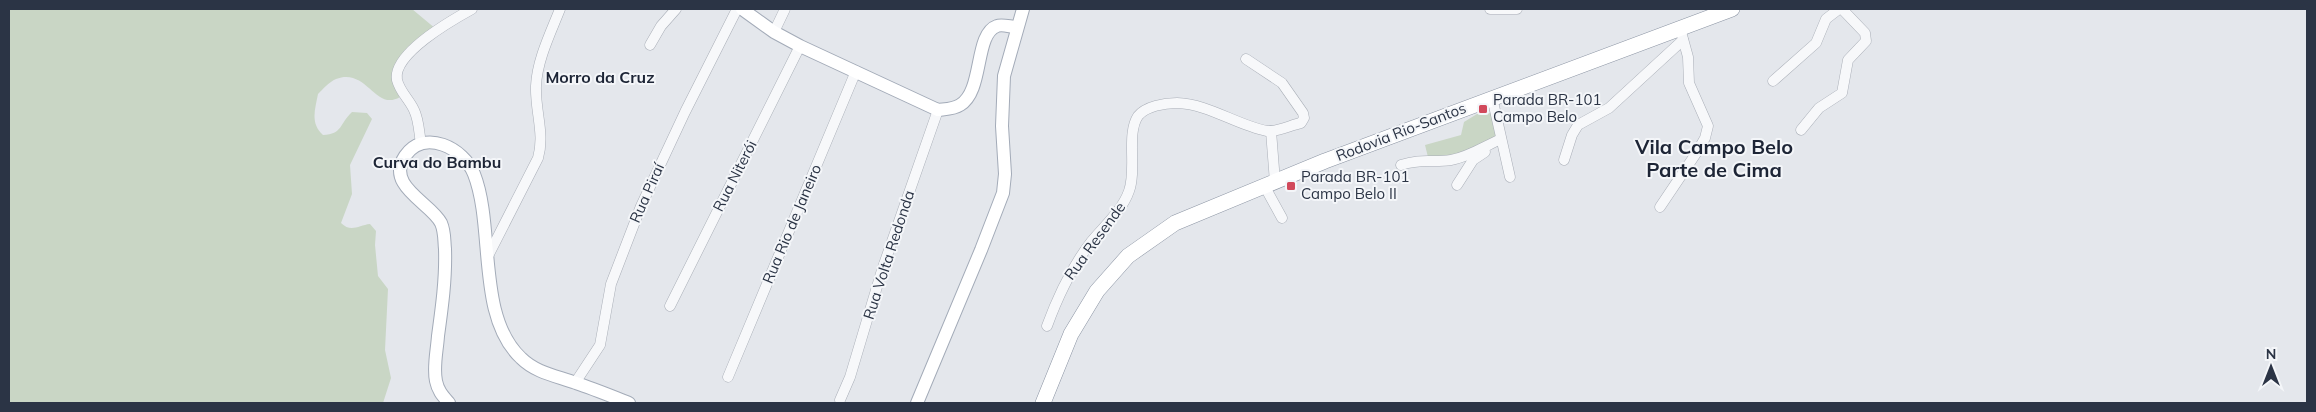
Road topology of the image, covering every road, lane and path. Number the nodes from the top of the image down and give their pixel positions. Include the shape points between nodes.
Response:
1 (472, 9) edge
2 (560, 9) edge
3 (676, 9) edge
4 (737, 9) edge
5 (742, 9) edge
6 (785, 9) edge
7 (1023, 9) edge
8 (1490, 9) edge
9 (1494, 9) edge
10 (1517, 9) edge
11 (1732, 9) edge
12 (1840, 9) edge
13 (461, 13) edge
14 (1016, 27) junction
15 (774, 32) junction
16 (1682, 34) junction
17 (650, 45) dead end
18 (800, 46) junction
19 (1246, 59) dead end
20 (856, 71) junction
21 (1773, 81) dead end
22 (1492, 97) junction
23 (938, 110) junction
24 (1801, 130) dead end
25 (1271, 131) junction
26 (1502, 143) junction
27 (421, 144) junction
28 (1564, 160) dead end
29 (1401, 165) dead end
30 (1510, 177) dead end
31 (1270, 185) junction
32 (1457, 185) dead end
33 (1660, 207) dead end
34 (1282, 218) dead end
35 (486, 259) junction
36 (670, 306) dead end
37 (1047, 326) dead end
38 (728, 377) dead end
39 (575, 383) junction
40 (840, 400) dead end
41 (450, 403) edge
42 (629, 403) edge
43 (917, 403) edge
44 (1042, 403) edge

1 - 13 street
2 - 35 street via 546,45 536,85 542,142 538,158
3 - 17 street
4 - 39 street, Rua Piraí via 641,206 611,284 600,345
5 - 15 main road
6 - 15 street
7 - 14 main road
8 - 9 street
9 - 10 street
11 - 16 highway, Rodovia Rio-Santos
12 - 21 street via 1828,17 1816,43
12 - 24 street via 1865,33 1866,41 1846,66 1842,93 1819,108
13 - 27 street via 412,50 397,70 400,88 416,116
14 - 23 main road via 993,28 968,97 956,106
14 - 43 main road via 1002,94 1005,174 1002,193
15 - 18 main road
16 - 22 highway, Rodovia Rio-Santos
16 - 28 street via 1609,108 1578,125
16 - 33 street via 1688,57 1689,83 1708,126 1697,152
18 - 20 main road
18 - 36 street, Rua Niterói
19 - 25 street via 1282,83 1303,113 1301,123
20 - 23 main road
20 - 38 street, Rua Rio de Janeiro
22 - 26 street
22 - 31 highway, Rodovia Rio-Santos
23 - 40 street, Rua Volta Redonda
25 - 31 street
25 - 37 street, Rua Resende via 1202,107 1178,103 1142,112 1135,123 1129,192 1067,278
26 - 29 street via 1456,159 1418,160
26 - 30 street
26 - 32 street via 1480,155
27 - 35 main road via 442,143 456,152 474,172 482,208
27 - 41 main road via 411,148 403,159 401,171 407,189 438,218 444,234 444,288 435,375 439,392
31 - 34 street
31 - 44 highway, Rodovia Rio-Santos via 1175,223 1128,256 1097,291 1071,334
35 - 39 main road via 502,330 510,345 535,369
39 - 42 main road

